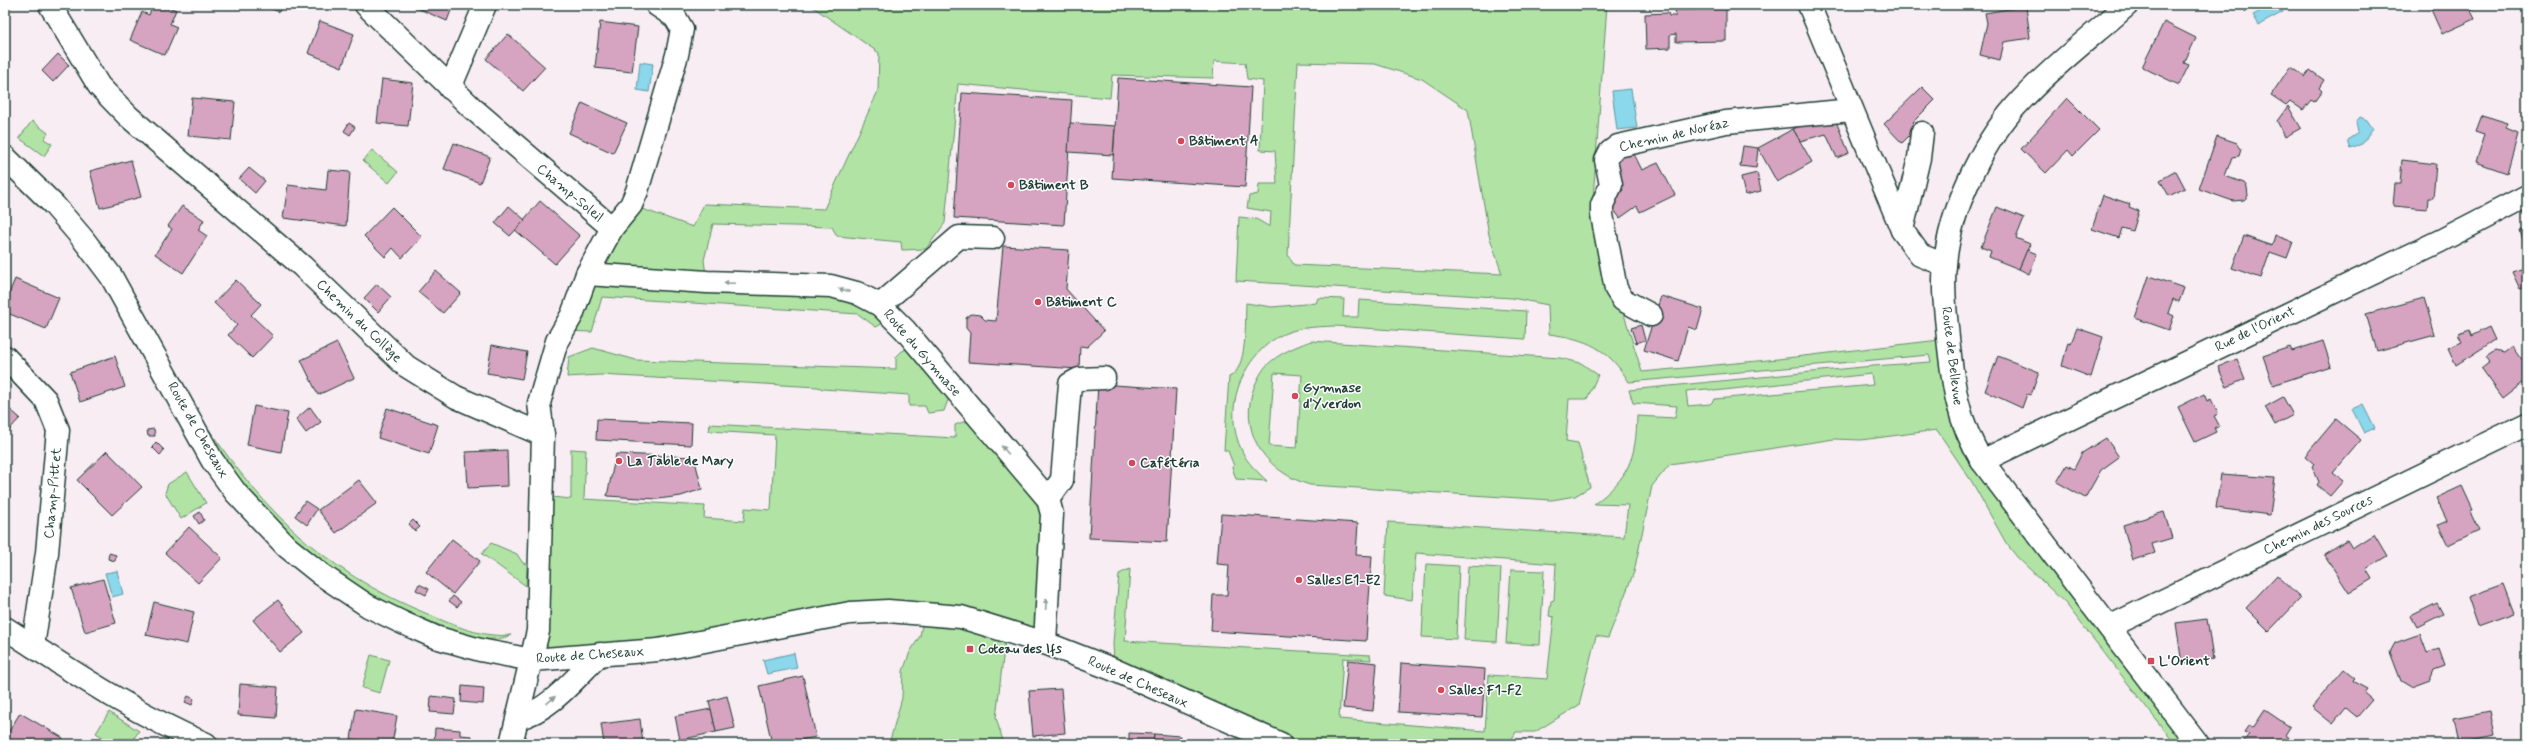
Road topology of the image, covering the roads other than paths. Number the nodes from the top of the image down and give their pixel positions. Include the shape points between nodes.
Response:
1 (50, 5) edge
2 (366, 5) edge
3 (485, 5) edge
4 (657, 5) edge
5 (1809, 5) edge
6 (2127, 5) edge
7 (450, 88) junction
8 (1852, 110) junction
9 (1922, 133) dead end
10 (5, 157) edge
11 (2527, 196) edge
12 (612, 228) junction
13 (1902, 230) junction
14 (993, 238) dead end
15 (1945, 265) junction
16 (587, 274) junction
17 (880, 305) junction
18 (1651, 315) dead end
19 (5, 357) edge
20 (1104, 378) dead end
21 (2527, 424) edge
22 (543, 435) junction
23 (1982, 461) junction
24 (1048, 499) junction
25 (2109, 627) junction
26 (5, 628) edge
27 (1045, 643) junction
28 (33, 646) junction
29 (600, 654) junction
30 (532, 660) junction
31 (518, 718) junction
32 (206, 744) edge
33 (511, 744) edge
34 (1281, 744) edge
35 (2198, 744) edge

1 - 22 street, Chemin du Collège via 100,86 128,116 291,256 406,366 456,397
2 - 7 street, Champ-Soleil
3 - 7 street
4 - 12 street via 675,17 682,29 677,55 637,192 631,205
5 - 8 street
6 - 15 street, Route de Bellevue via 2052,71 2004,122 1983,156 1960,202 1951,227
7 - 12 street, Champ-Soleil via 522,153
8 - 13 street
8 - 18 street, Chemin de Noréaz via 1726,122 1618,146 1610,152 1606,160 1611,185 1602,205 1602,215 1616,289 1623,300
9 - 13 street via 1919,158
10 - 30 street, Route de Cheseaux via 54,205 97,258 130,310 212,460 236,493 287,547 368,606 400,622 435,637 480,650
11 - 23 street, Rue de l'Orient via 2440,241
12 - 16 street, Champ-Soleil
13 - 15 street via 1920,255
14 - 17 street via 959,237
15 - 23 street, Route de Bellevue via 1944,299 1957,407 1969,438
17 -> 16 street, Route du Gymnase via 857,293 831,286 707,282
16 - 22 street, Champ-Soleil via 572,315 557,341 539,403
24 -> 17 street, Route du Gymnase via 905,330
19 - 28 street, Champ-Pittet via 46,400 58,430 47,553
20 - 24 street via 1079,379 1070,384 1062,480
21 - 25 street, Chemin des Sources
22 - 30 street via 538,631
23 - 25 street, Route de Bellevue
27 -> 24 street, Route du Gymnase via 1052,514
25 - 35 street, Route de Bellevue
26 - 28 street
27 - 29 street, Route de Cheseaux via 961,617 888,611 850,613 658,650
27 - 34 street, Route de Cheseaux via 1112,669
28 - 32 street via 130,705
29 - 30 street, Route de Cheseaux
31 -> 29 street via 530,716 550,701
30 - 31 street
31 - 33 street

